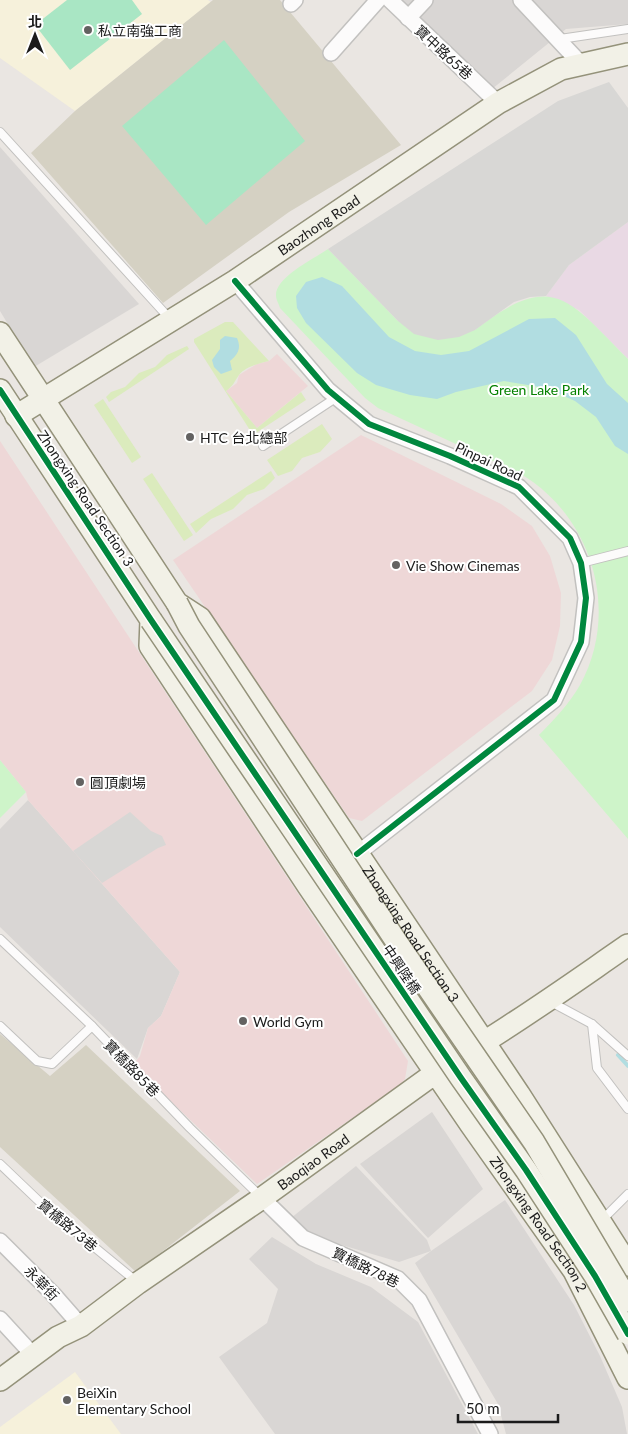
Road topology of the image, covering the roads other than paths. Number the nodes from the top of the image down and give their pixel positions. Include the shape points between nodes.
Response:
1 (378, 0) edge
2 (390, 0) edge
3 (425, 0) edge
4 (521, 0) edge
5 (408, 18) junction
6 (628, 29) edge
7 (560, 39) junction
8 (330, 53) dead end
9 (628, 54) edge
10 (581, 64) junction
11 (498, 103) junction
12 (0, 132) edge
13 (235, 281) junction
14 (172, 321) junction
15 (0, 333) edge
16 (0, 390) edge
17 (337, 397) junction
18 (44, 400) junction
19 (16, 416) junction
20 (263, 446) dead end
21 (628, 551) edge
22 (581, 563) junction
23 (177, 604) junction
24 (151, 620) junction
25 (357, 854) junction
26 (0, 939) edge
27 (628, 945) edge
28 (432, 963) junction
29 (383, 994) junction
30 (549, 1001) junction
31 (592, 1024) junction
32 (0, 1026) edge
33 (92, 1026) junction
34 (484, 1042) junction
35 (628, 1056) edge
36 (437, 1075) junction
37 (519, 1094) junction
38 (628, 1110) edge
39 (470, 1125) junction
40 (0, 1164) edge
41 (628, 1194) edge
42 (262, 1198) junction
43 (604, 1226) junction
44 (0, 1241) edge
45 (628, 1265) edge
46 (138, 1283) junction
47 (628, 1301) edge
48 (0, 1319) edge
49 (81, 1326) junction
50 (628, 1334) edge
51 (34, 1356) junction
52 (628, 1378) edge
53 (0, 1380) edge
54 (490, 1434) edge

1 - 8 street
2 - 5 street, 寶中路65巷
3 - 5 street
4 - 7 street
5 - 11 street, 寶中路65巷
6 - 7 lane
7 - 10 street
9 - 10 street, Baozhong Road
10 - 11 street, Baozhong Road via 562,69
11 - 13 street, Baozhong Road
12 - 14 lane
13 - 14 street, Baozhong Road
13 - 17 street, Pinpai Road
14 - 18 street, Baozhong Road
15 - 18 street, Zhongxing Road Section 3
16 - 19 street, Zhongxing Road Section 3
17 - 20 lane
17 - 22 street, Pinpai Road via 369,424 519,487 570,538
18 - 19 street, Baozhong Road
18 - 23 street, Zhongxing Road Section 3
19 - 24 street, Zhongxing Road Section 3
21 - 22 lane
22 - 25 street, Pinpai Road via 586,598 582,642 554,700
23 - 25 street, Zhongxing Road Section 3 via 200,618
23 - 47 street, 中興陸橋, bridge via 396,941 534,1142
24 - 29 street via 150,646
24 - 50 street, 中興陸橋, bridge via 526,1170 595,1276
25 - 28 street, Zhongxing Road Section 3
26 - 33 lane, 寶橋路85巷
27 - 30 street, Baoqiao Road
28 - 29 street
28 - 34 street, Zhongxing Road Section 3
29 - 36 street
30 - 31 lane
30 - 34 street, Baoqiao Road
31 - 35 lane
31 - 38 lane via 597,1068
32 - 33 lane via 37,1060 52,1064
33 - 42 lane, 寶橋路85巷
34 - 36 street, Baoqiao Road
34 - 37 street
36 - 39 street, Zhongxing Road Section 2
36 - 42 street, Baoqiao Road via 426,1079
37 - 39 street
37 - 43 street
39 - 52 street, Zhongxing Road Section 2 via 574,1271
40 - 46 lane, 寶橋路73巷
41 - 43 lane via 606,1216
42 - 46 street, Baoqiao Road
42 - 54 street, 寶橋路78巷 via 303,1238 398,1279 420,1300
43 - 45 street
44 - 49 street, 永華街
46 - 49 street, Baoqiao Road
48 - 51 street
49 - 51 street, Baoqiao Road via 58,1337
51 - 53 street, Baoqiao Road

